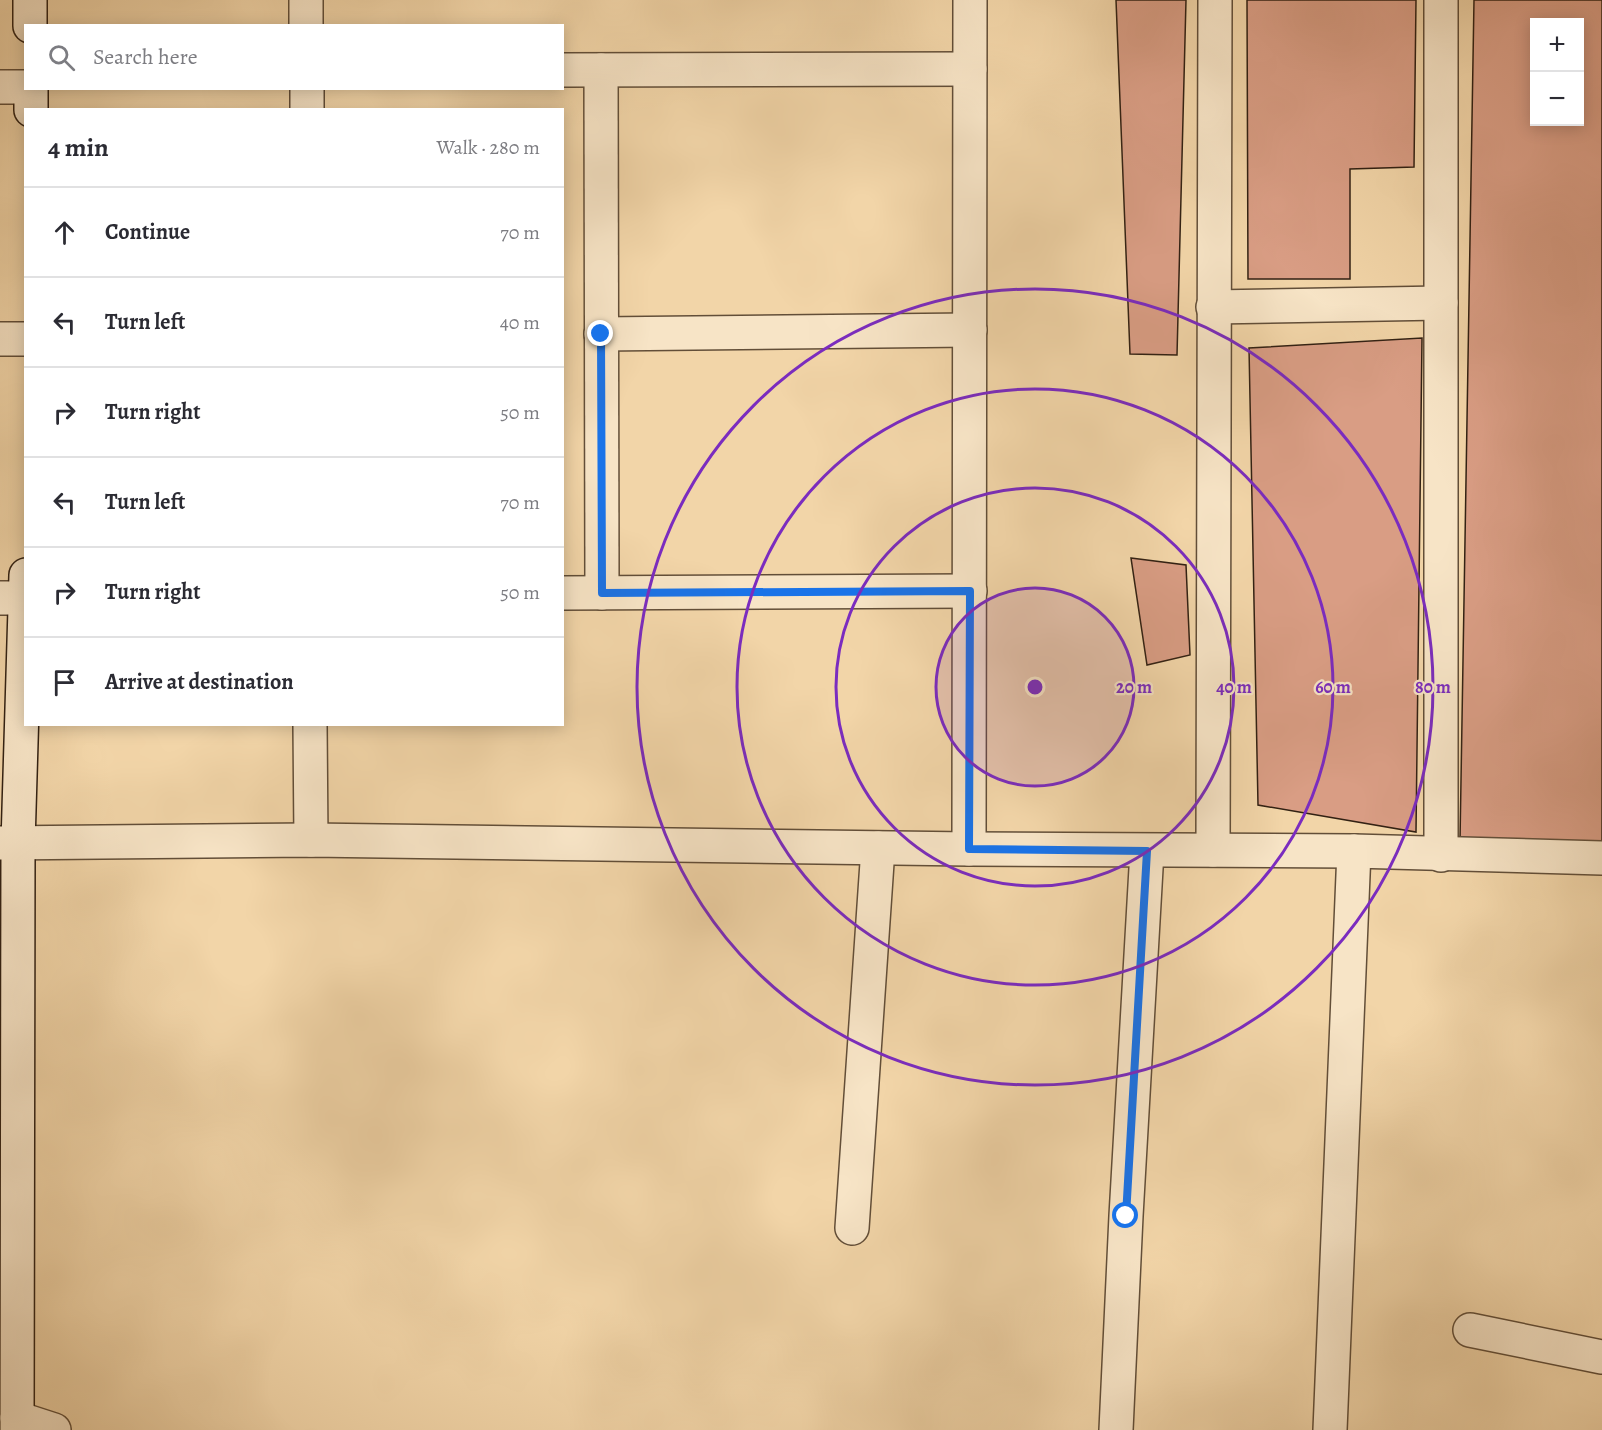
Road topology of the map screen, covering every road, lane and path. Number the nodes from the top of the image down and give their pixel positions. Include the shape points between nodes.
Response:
1 (30, 0) edge
2 (306, 0) edge
3 (970, 0) edge
4 (1215, 0) edge
5 (1441, 0) edge
6 (30, 24) edge
7 (306, 24) edge
8 (970, 69) junction
9 (564, 70) edge
10 (600, 70) junction
11 (0, 87) edge
12 (24, 87) edge
13 (31, 90) edge
14 (307, 90) edge
15 (31, 108) edge
16 (307, 108) edge
17 (1441, 303) junction
18 (1213, 307) junction
19 (970, 330) junction
20 (601, 334) junction
21 (0, 339) edge
22 (24, 339) edge
23 (970, 591) junction
24 (564, 593) edge
25 (602, 593) junction
26 (0, 598) edge
27 (24, 598) edge
28 (24, 613) edge
29 (310, 726) edge
30 (311, 840) junction
31 (9, 843) edge
32 (878, 848) junction
33 (969, 849) junction
34 (1213, 850) junction
35 (1147, 851) junction
36 (1354, 851) junction
37 (1442, 855) junction
38 (1602, 858) edge
39 (852, 1228) dead end
40 (1470, 1330) dead end
41 (1602, 1357) edge
42 (17, 1424) edge
43 (54, 1430) edge
44 (1116, 1430) edge
45 (1330, 1430) edge

1 - 6 street
2 - 7 street
3 - 8 street
4 - 18 street
5 - 17 street
8 - 10 street
8 - 19 street
9 - 10 street
10 - 20 street
11 - 12 street
13 - 15 street
14 - 16 street
17 - 18 street
17 - 37 street
18 - 34 street
19 - 20 street
19 - 23 street
20 - 25 street
21 - 22 street
23 - 25 street
23 - 33 street
24 - 25 street
26 - 27 street
28 - 31 street
29 - 30 street
30 - 31 street
30 - 32 street
31 - 42 street
32 - 33 street
32 - 39 street
33 - 35 street
34 - 35 street
34 - 36 street
35 - 44 street
36 - 37 street
36 - 45 street
37 - 38 street
40 - 41 street
42 - 43 street

